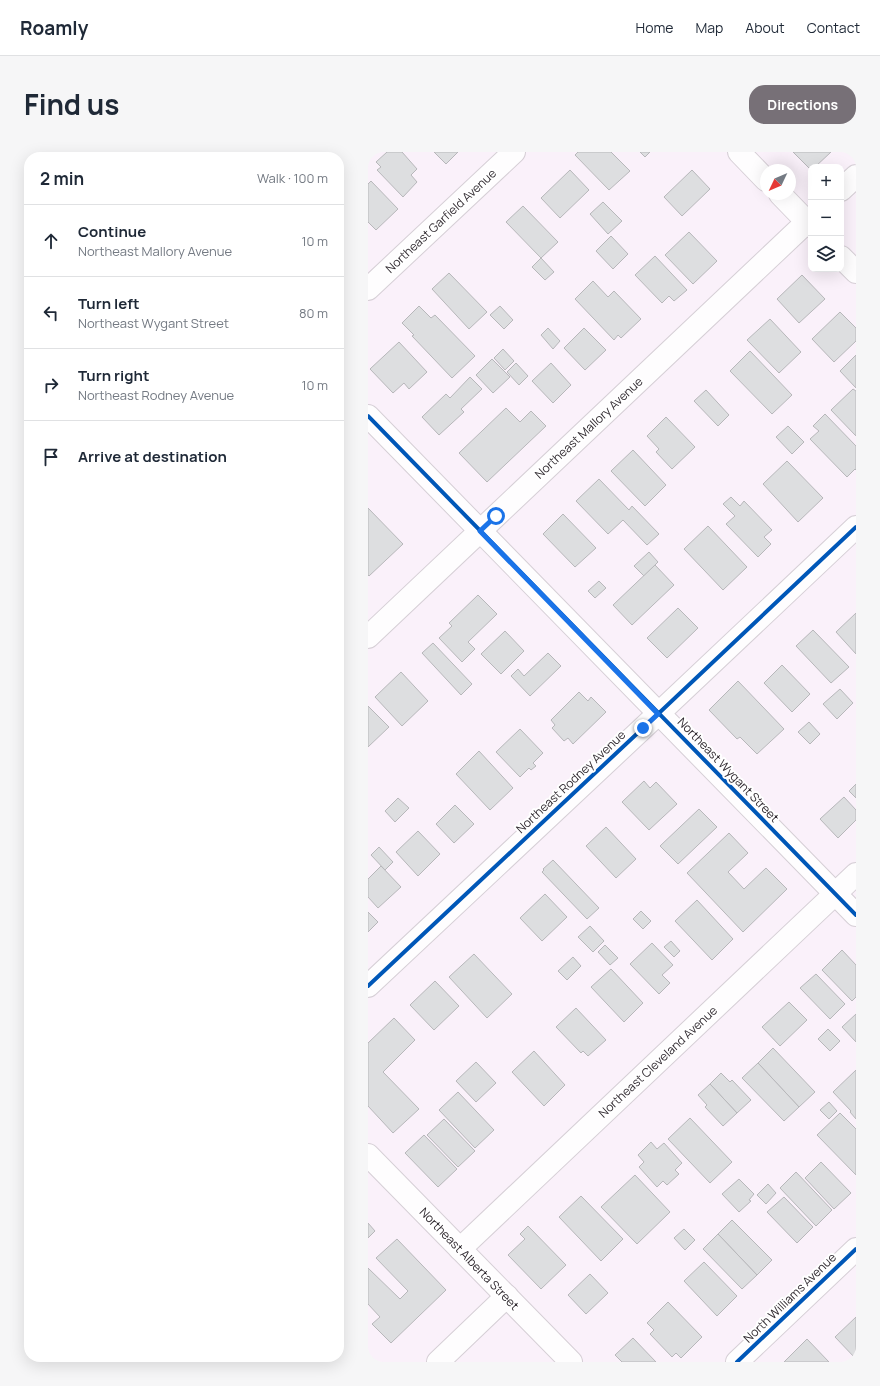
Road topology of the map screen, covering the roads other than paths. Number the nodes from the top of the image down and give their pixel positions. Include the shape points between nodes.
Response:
1 (514, 152) edge
2 (739, 152) edge
3 (760, 174) edge
4 (856, 176) edge
5 (844, 187) edge
6 (786, 200) edge
7 (808, 220) edge
8 (808, 224) edge
9 (844, 260) edge
10 (856, 272) edge
11 (368, 289) edge
12 (368, 416) edge
13 (856, 527) edge
14 (480, 531) junction
15 (368, 637) edge
16 (658, 714) junction
17 (856, 874) edge
18 (835, 894) junction
19 (856, 916) edge
20 (368, 986) edge
21 (368, 1155) edge
22 (460, 1249) junction
23 (856, 1249) edge
24 (507, 1296) junction
25 (438, 1362) edge
26 (571, 1362) edge
27 (737, 1362) edge

1 - 11 street, Northeast Garfield Avenue
2 - 3 street
4 - 5 street
6 - 7 street
8 - 14 street, Northeast Mallory Avenue
9 - 10 street
12 - 14 street, Northeast Wygant Street
13 - 16 street, Northeast Rodney Avenue
14 - 15 street, Northeast Mallory Avenue
14 - 16 street, Northeast Wygant Street
16 - 18 street, Northeast Wygant Street
16 - 20 street, Northeast Rodney Avenue
17 - 18 street, Northeast Cleveland Avenue
18 - 19 street, Northeast Wygant Street
18 - 22 street, Northeast Cleveland Avenue
21 - 22 street, Northeast Alberta Street
22 - 24 street, Northeast Alberta Street
23 - 27 street, North Williams Avenue
24 - 25 street
24 - 26 street, Northeast Alberta Street

